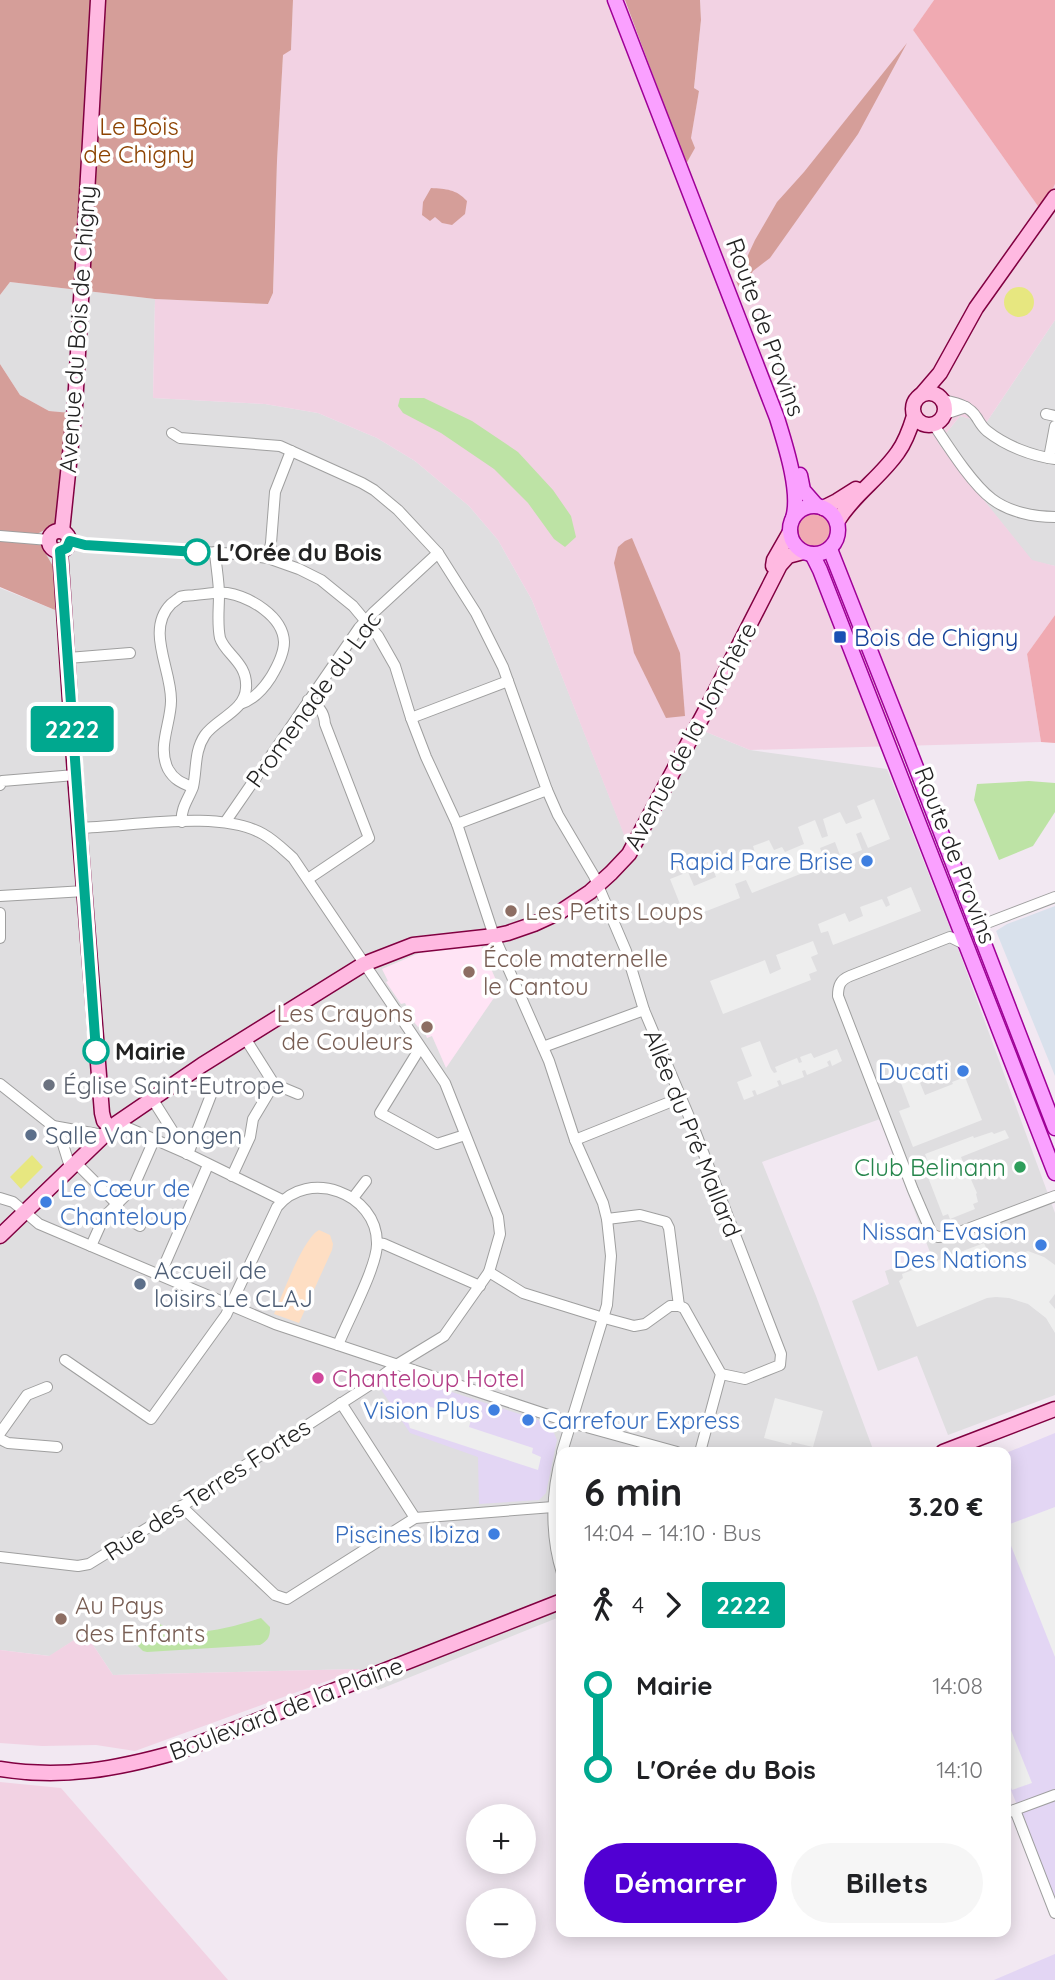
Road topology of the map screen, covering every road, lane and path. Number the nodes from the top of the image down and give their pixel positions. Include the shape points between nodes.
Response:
1 (98, 0) edge
2 (615, 0) edge
3 (1055, 197) edge
4 (707, 233) junction
5 (940, 373) junction
6 (922, 394) junction
7 (933, 413) junction
8 (1055, 426) edge
9 (172, 433) dead end
10 (291, 451) junction
11 (1052, 458) edge
12 (875, 478) junction
13 (820, 507) junction
14 (1055, 517) edge
15 (837, 523) junction
16 (791, 525) junction
17 (0, 536) edge
18 (49, 540) joint
19 (64, 541) junction
20 (830, 549) junction
21 (215, 552) junction
22 (438, 553) junction
23 (807, 553) junction
24 (268, 558) junction
25 (770, 585) junction
26 (219, 593) junction
27 (366, 620) junction
28 (130, 653) dead end
29 (68, 658) junction
30 (508, 681) junction
31 (308, 700) junction
32 (240, 704) junction
33 (411, 718) junction
34 (75, 775) junction
35 (0, 785) edge
36 (192, 787) junction
37 (547, 790) junction
38 (226, 821) junction
39 (182, 822) junction
40 (457, 824) junction
41 (79, 828) junction
42 (308, 880) junction
43 (598, 884) junction
44 (85, 891) junction
45 (0, 896) edge
46 (1055, 897) edge
47 (0, 913) edge
48 (964, 916) junction
49 (988, 923) junction
50 (494, 936) junction
51 (950, 937) junction
52 (0, 939) edge
53 (983, 942) junction
54 (968, 947) junction
55 (364, 964) junction
56 (644, 1010) junction
57 (245, 1038) junction
58 (543, 1047) junction
59 (420, 1048) junction
60 (0, 1084) edge
61 (274, 1084) junction
62 (298, 1094) dead end
63 (211, 1095) dead end
64 (680, 1098) junction
65 (153, 1100) junction
66 (54, 1126) junction
67 (1055, 1128) edge
68 (111, 1129) junction
69 (465, 1135) junction
70 (154, 1140) junction
71 (575, 1140) junction
72 (188, 1154) junction
73 (73, 1164) junction
74 (208, 1165) junction
75 (1055, 1173) edge
76 (232, 1176) junction
77 (366, 1181) dead end
78 (1055, 1195) edge
79 (0, 1198) edge
80 (354, 1198) junction
81 (282, 1200) junction
82 (118, 1205) junction
83 (24, 1212) junction
84 (607, 1219) junction
85 (140, 1226) dead end
86 (0, 1236) edge
87 (377, 1243) junction
88 (91, 1246) junction
89 (489, 1272) junction
90 (160, 1275) junction
91 (480, 1286) junction
92 (230, 1306) junction
93 (679, 1306) junction
94 (604, 1317) junction
95 (338, 1345) junction
96 (65, 1360) dead end
97 (398, 1364) junction
98 (721, 1374) junction
99 (47, 1387) dead end
100 (341, 1403) junction
101 (1055, 1409) edge
102 (572, 1423) junction
103 (0, 1433) edge
104 (0, 1439) edge
105 (57, 1447) dead end
106 (564, 1447) edge
107 (659, 1447) edge
108 (701, 1447) edge
109 (956, 1447) edge
110 (556, 1489) edge
111 (181, 1506) junction
112 (553, 1507) junction
113 (415, 1518) junction
114 (556, 1544) edge
115 (0, 1557) edge
116 (556, 1603) edge
117 (0, 1769) edge
118 (1055, 1795) edge
119 (1011, 1812) edge
120 (1055, 1913) edge

1 - 19 main road, Avenue du Bois de Chigny
2 - 4 main road, Route de Provins
3 - 5 main road via 976,308
4 - 13 main road, Route de Provins via 786,417 803,491
4 - 16 main road, Route de Provins via 787,452 796,499
5 - 6 main road
5 - 7 main road
6 - 7 main road via 931,392
6 - 7 main road via 913,403
7 - 11 street via 967,407 985,430 1026,452
7 - 12 main road via 906,438
7 - 14 street via 980,488 992,499 1014,510
8 - 11 street
9 - 10 street, Allée du Pré Mallard via 180,438 280,446
10 - 22 street, Allée du Pré Mallard via 374,490
10 - 24 street via 275,492
12 - 13 main road
12 - 15 main road
13 - 15 main road
13 - 16 main road via 804,508
15 - 20 main road via 838,537
16 - 23 main road via 792,540
16 - 25 main road via 774,560
17 - 18 street
18 - 19 main road via 52,548
19 - 21 street
19 - 29 main road, Avenue du Bois de Chigny
20 - 23 main road
20 - 48 main road, Route de Provins via 907,744
21 - 24 street
21 - 26 street
22 - 27 street, Promenade du Lac
22 - 30 street, Allée du Pré Mallard via 477,613
23 - 25 main road via 785,559
23 - 48 main road, Route de Provins via 820,570
24 - 27 street via 321,580
25 - 43 main road, Avenue de la Jonchère via 646,825 629,854
26 - 32 street via 220,640 239,663 247,686
26 - 32 street via 243,597 264,609 278,623 284,642 278,665 265,686
26 - 36 street via 179,597 161,620 172,698 164,752 176,780
27 - 31 street, Promenade du Lac
27 - 33 street via 395,666
28 - 29 street
29 - 34 main road, Avenue du Bois de Chigny
30 - 33 street
30 - 37 street, Allée du Pré Mallard
31 - 38 street, Promenade du Lac
31 - 42 street via 324,715 369,838
32 - 36 street via 206,734 197,750
33 - 40 street
34 - 35 street via 2,781
34 - 41 main road, Avenue du Bois de Chigny
36 - 39 street
37 - 40 street
37 - 43 street, Allée du Pré Mallard
38 - 39 street
38 - 42 street, Rue des Terres Fortes via 263,834 293,858
39 - 41 street
40 - 50 street
41 - 44 main road, Avenue du Bois de Chigny
42 - 55 street, Rue des Terres Fortes
43 - 50 main road, Avenue de la Jonchère via 560,912
43 - 56 street, Allée du Pré Mallard
44 - 45 street
44 - 68 main road, Avenue du Bois de Chigny via 102,1113
46 - 49 street
47 - 52 street
48 - 49 street
48 - 51 street
48 - 53 main road, Route de Provins
48 - 54 main road, Route de Provins
49 - 53 street
50 - 55 main road, Avenue de la Jonchère via 413,945
50 - 58 street
51 - 54 street
51 - 78 street via 850,976 841,981 838,990 929,1230 943,1238
53 - 67 main road, Route de Provins
54 - 75 main road, Route de Provins
55 - 57 main road, Avenue de la Jonchère
55 - 59 street, Rue des Terres Fortes
56 - 58 street
56 - 64 street, Allée du Pré Mallard
57 - 61 street
57 - 65 main road, Avenue de la Jonchère
58 - 71 street
59 - 69 street, Rue des Terres Fortes via 445,1083
59 - 69 street via 380,1113 438,1144
60 - 66 street
61 - 62 street
61 - 76 street via 253,1119
63 - 72 street
64 - 71 street
64 - 98 street, Allée du Pré Mallard via 781,1354 780,1365 745,1379
65 - 68 main road, Avenue de la Jonchère
65 - 72 street
66 - 68 street
66 - 73 street
68 - 70 street
68 - 73 main road, Avenue de la Jonchère
69 - 89 street, Rue des Terres Fortes via 498,1217 500,1234
70 - 72 street
70 - 82 street via 133,1188
71 - 84 street
72 - 74 street
73 - 82 street
73 - 83 main road, Avenue de la Jonchère
74 - 76 street
74 - 90 street
76 - 81 street
77 - 80 street
79 - 83 street
80 - 81 street via 316,1188
80 - 87 street via 372,1223
81 - 92 street
82 - 85 street via 119,1214
82 - 88 street via 104,1217
83 - 86 main road, Avenue de la Jonchère
83 - 88 street via 39,1224
84 - 93 street via 640,1215 666,1222
84 - 94 street via 611,1255
87 - 91 street
87 - 95 street
88 - 90 street
89 - 91 street, Rue des Terres Fortes
89 - 94 street via 523,1293
90 - 92 street
91 - 97 street, Rue des Terres Fortes via 444,1336
92 - 95 street
92 - 96 street via 151,1419
93 - 94 street via 634,1326
93 - 98 street
94 - 102 street
95 - 97 street
97 - 100 street, Rue des Terres Fortes
97 - 102 street
98 - 108 street
99 - 103 street via 27,1395
100 - 111 street, Rue des Terres Fortes
100 - 113 street
101 - 109 main road
102 - 106 street
102 - 107 street
104 - 105 street
110 - 112 street
111 - 113 street via 275,1595 288,1599
111 - 115 street, Rue des Terres Fortes via 89,1564
112 - 113 street
112 - 114 street
116 - 117 main road, Boulevard de la Plaine via 177,1752 111,1769 47,1773
118 - 119 street
119 - 120 street

